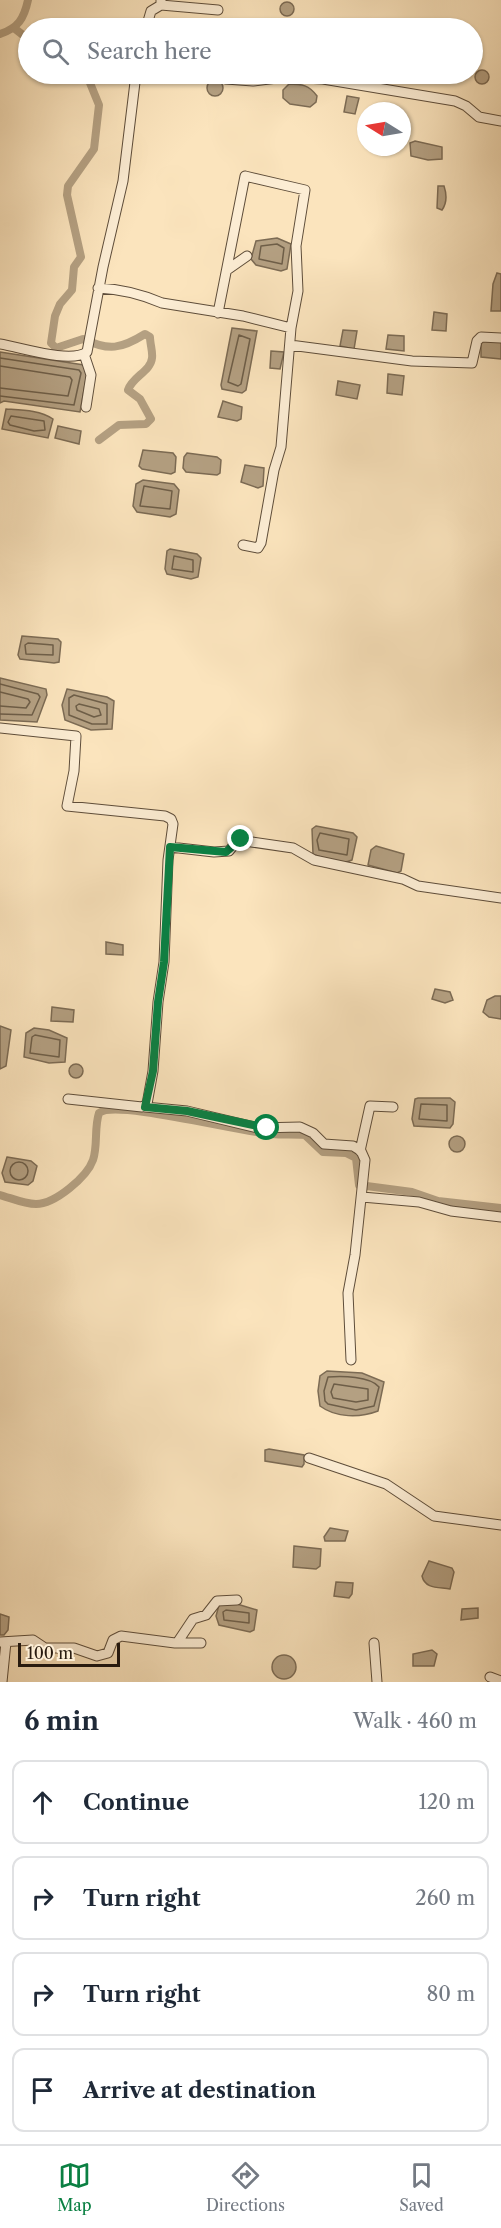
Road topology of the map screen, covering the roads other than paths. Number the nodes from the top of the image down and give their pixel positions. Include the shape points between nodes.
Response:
1 (161, 3) edge
2 (219, 10) dead end
3 (149, 18) edge
4 (135, 84) edge
5 (353, 84) edge
6 (501, 121) edge
7 (247, 256) dead end
8 (227, 270) junction
9 (98, 288) junction
10 (218, 313) junction
11 (291, 328) junction
12 (501, 338) edge
13 (0, 344) edge
14 (290, 345) junction
15 (84, 354) junction
16 (86, 407) dead end
17 (243, 545) dead end
18 (0, 728) edge
19 (170, 847) junction
20 (501, 898) edge
21 (68, 1099) dead end
22 (145, 1107) junction
23 (393, 1107) dead end
24 (360, 1151) junction
25 (363, 1195) junction
26 (501, 1217) edge
27 (351, 1360) dead end
28 (309, 1458) dead end
29 (501, 1525) edge
30 (237, 1600) dead end
31 (3, 1642) edge
32 (177, 1642) junction
33 (374, 1642) dead end
34 (201, 1643) dead end
35 (490, 1677) dead end
36 (501, 1680) edge
37 (2, 1682) edge
38 (377, 1682) edge

1 - 2 street
1 - 3 street
4 - 9 street via 123,182
5 - 6 street via 455,101 479,117
7 - 8 street
8 - 10 street
8 - 11 street via 230,238 245,176 305,190 296,246 297,291
9 - 10 street via 128,291 162,303
9 - 15 street
10 - 11 street
11 - 14 street
12 - 14 street via 482,337 477,341 472,363 412,361
13 - 15 street via 49,354
14 - 17 street via 280,447 261,543 258,548
15 - 16 street via 91,375
18 - 19 street via 76,736 67,806 169,817 173,824
19 - 20 street via 220,852 229,851 238,840 261,842 293,848 314,860 418,886
19 - 22 street via 164,962 153,1071
21 - 22 street
22 - 24 street via 187,1111 258,1128 300,1127 324,1144 353,1146
23 - 24 street via 370,1106
24 - 25 street via 365,1160
25 - 26 street
25 - 27 street via 348,1293
28 - 29 street via 386,1485 434,1516
30 - 32 street via 217,1601 206,1615 193,1619
31 - 32 street via 33,1640 45,1648 74,1648 100,1656 108,1653 113,1640 121,1636
31 - 37 street
32 - 34 street
33 - 38 street
35 - 36 street

